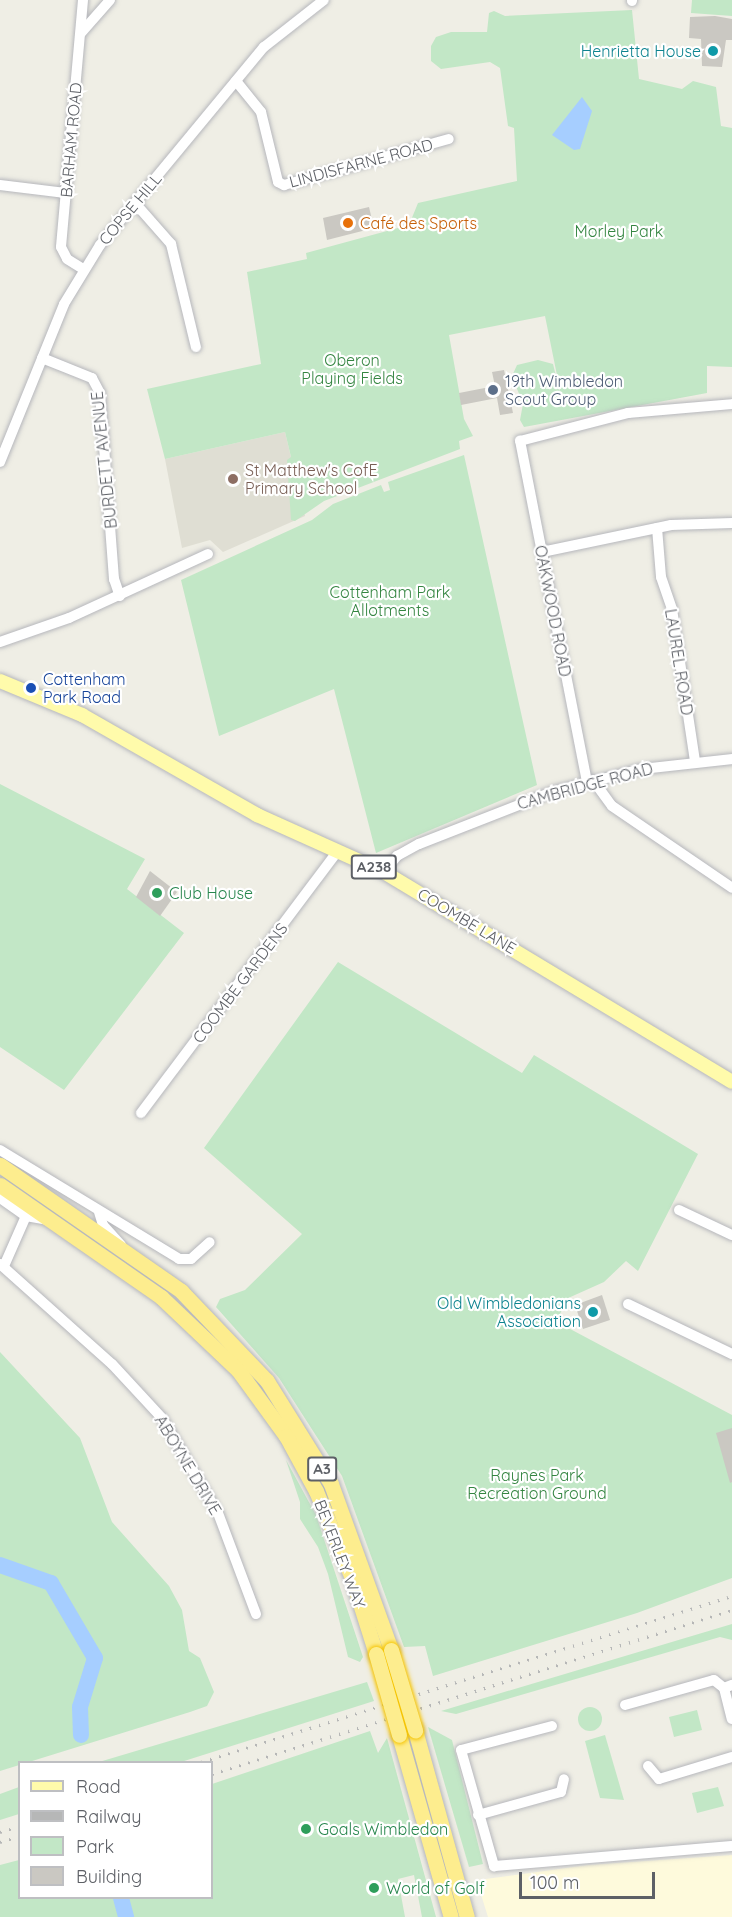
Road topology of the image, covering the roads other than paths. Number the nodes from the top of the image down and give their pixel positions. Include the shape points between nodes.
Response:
1 (83, 0) edge
2 (110, 0) edge
3 (324, 0) edge
4 (81, 33) junction
5 (236, 81) junction
6 (449, 139) dead end
7 (0, 185) edge
8 (66, 193) junction
9 (135, 203) junction
10 (83, 269) junction
11 (196, 347) dead end
12 (42, 358) junction
13 (732, 404) edge
14 (0, 462) edge
15 (732, 523) edge
16 (657, 528) junction
17 (542, 552) junction
18 (208, 554) dead end
19 (120, 596) junction
20 (0, 642) edge
21 (0, 681) edge
22 (732, 759) edge
23 (695, 761) junction
24 (590, 781) junction
25 (338, 851) junction
26 (384, 872) junction
27 (732, 888) edge
28 (732, 1082) edge
29 (141, 1113) dead end
30 (0, 1150) edge
31 (0, 1165) edge
32 (0, 1185) edge
33 (0, 1198) edge
34 (679, 1210) dead end
35 (99, 1212) junction
36 (26, 1216) junction
37 (52, 1220) junction
38 (732, 1235) edge
39 (210, 1242) dead end
40 (122, 1247) junction
41 (2, 1265) edge
42 (628, 1304) dead end
43 (732, 1354) edge
44 (256, 1614) dead end
45 (728, 1687) edge
46 (625, 1705) dead end
47 (732, 1719) edge
48 (552, 1726) dead end
49 (732, 1757) edge
50 (648, 1766) dead end
51 (564, 1779) dead end
52 (478, 1815) junction
53 (732, 1846) edge
54 (440, 1876) junction
55 (446, 1917) edge
56 (451, 1917) edge
57 (469, 1917) edge

1 - 4 street, BARHAM ROAD
2 - 4 street
3 - 5 street, COPSE HILL via 279,33
4 - 8 street, BARHAM ROAD
5 - 6 street, LINDISFARNE ROAD via 261,112 278,182 284,185
5 - 9 street, COPSE HILL
7 - 8 street
8 - 10 street, BARHAM ROAD via 62,253
9 - 10 street, COPSE HILL
9 - 11 street via 171,244
10 - 12 street, COPSE HILL
12 - 14 street, COPSE HILL
12 - 19 street, BURDETT AVENUE via 92,378 100,393 114,579
13 - 17 street, OAKWOOD ROAD via 628,413 520,441
15 - 16 street
16 - 17 street
16 - 23 street, LAUREL ROAD via 661,577 672,609
17 - 24 street, OAKWOOD ROAD
18 - 19 street
19 - 20 street
21 - 25 main road, COOMBE LANE / A238 via 82,715 257,815
22 - 23 street, CAMBRIDGE ROAD
23 - 24 street, CAMBRIDGE ROAD
24 - 26 street, CAMBRIDGE ROAD via 456,828 397,856
24 - 27 street via 612,806
25 - 26 main road, COOMBE LANE / A238
25 - 29 street, COOMBE GARDENS
26 - 28 main road, COOMBE LANE / A238
30 - 35 street, BEVERLEY WAY
31 - 40 highway, BEVERLEY WAY / A3
32 - 37 highway, BEVERLEY WAY / A3
33 - 36 street, BEVERLEY WAY
34 - 38 street
35 - 39 street, BEVERLEY WAY via 179,1259 191,1259
35 - 40 street, BEVERLEY WAY via 103,1225
36 - 37 street, BEVERLEY WAY
36 - 41 street
37 - 54 highway, BEVERLEY WAY / A3, bridge via 195,1324 255,1391 286,1436 331,1523 376,1654
40 - 57 highway, BEVERLEY WAY / A3, bridge via 206,1314 287,1408 346,1518 391,1650
41 - 44 street, ABOYNE DRIVE via 162,1418 218,1513
42 - 43 street
45 - 46 street via 714,1680
45 - 47 street
48 - 52 street via 461,1750
49 - 50 street via 659,1779
51 - 52 street via 561,1792
52 - 53 street via 489,1860 505,1868 595,1855
54 - 55 highway
54 - 56 highway, BEVERLEY WAY / A3

